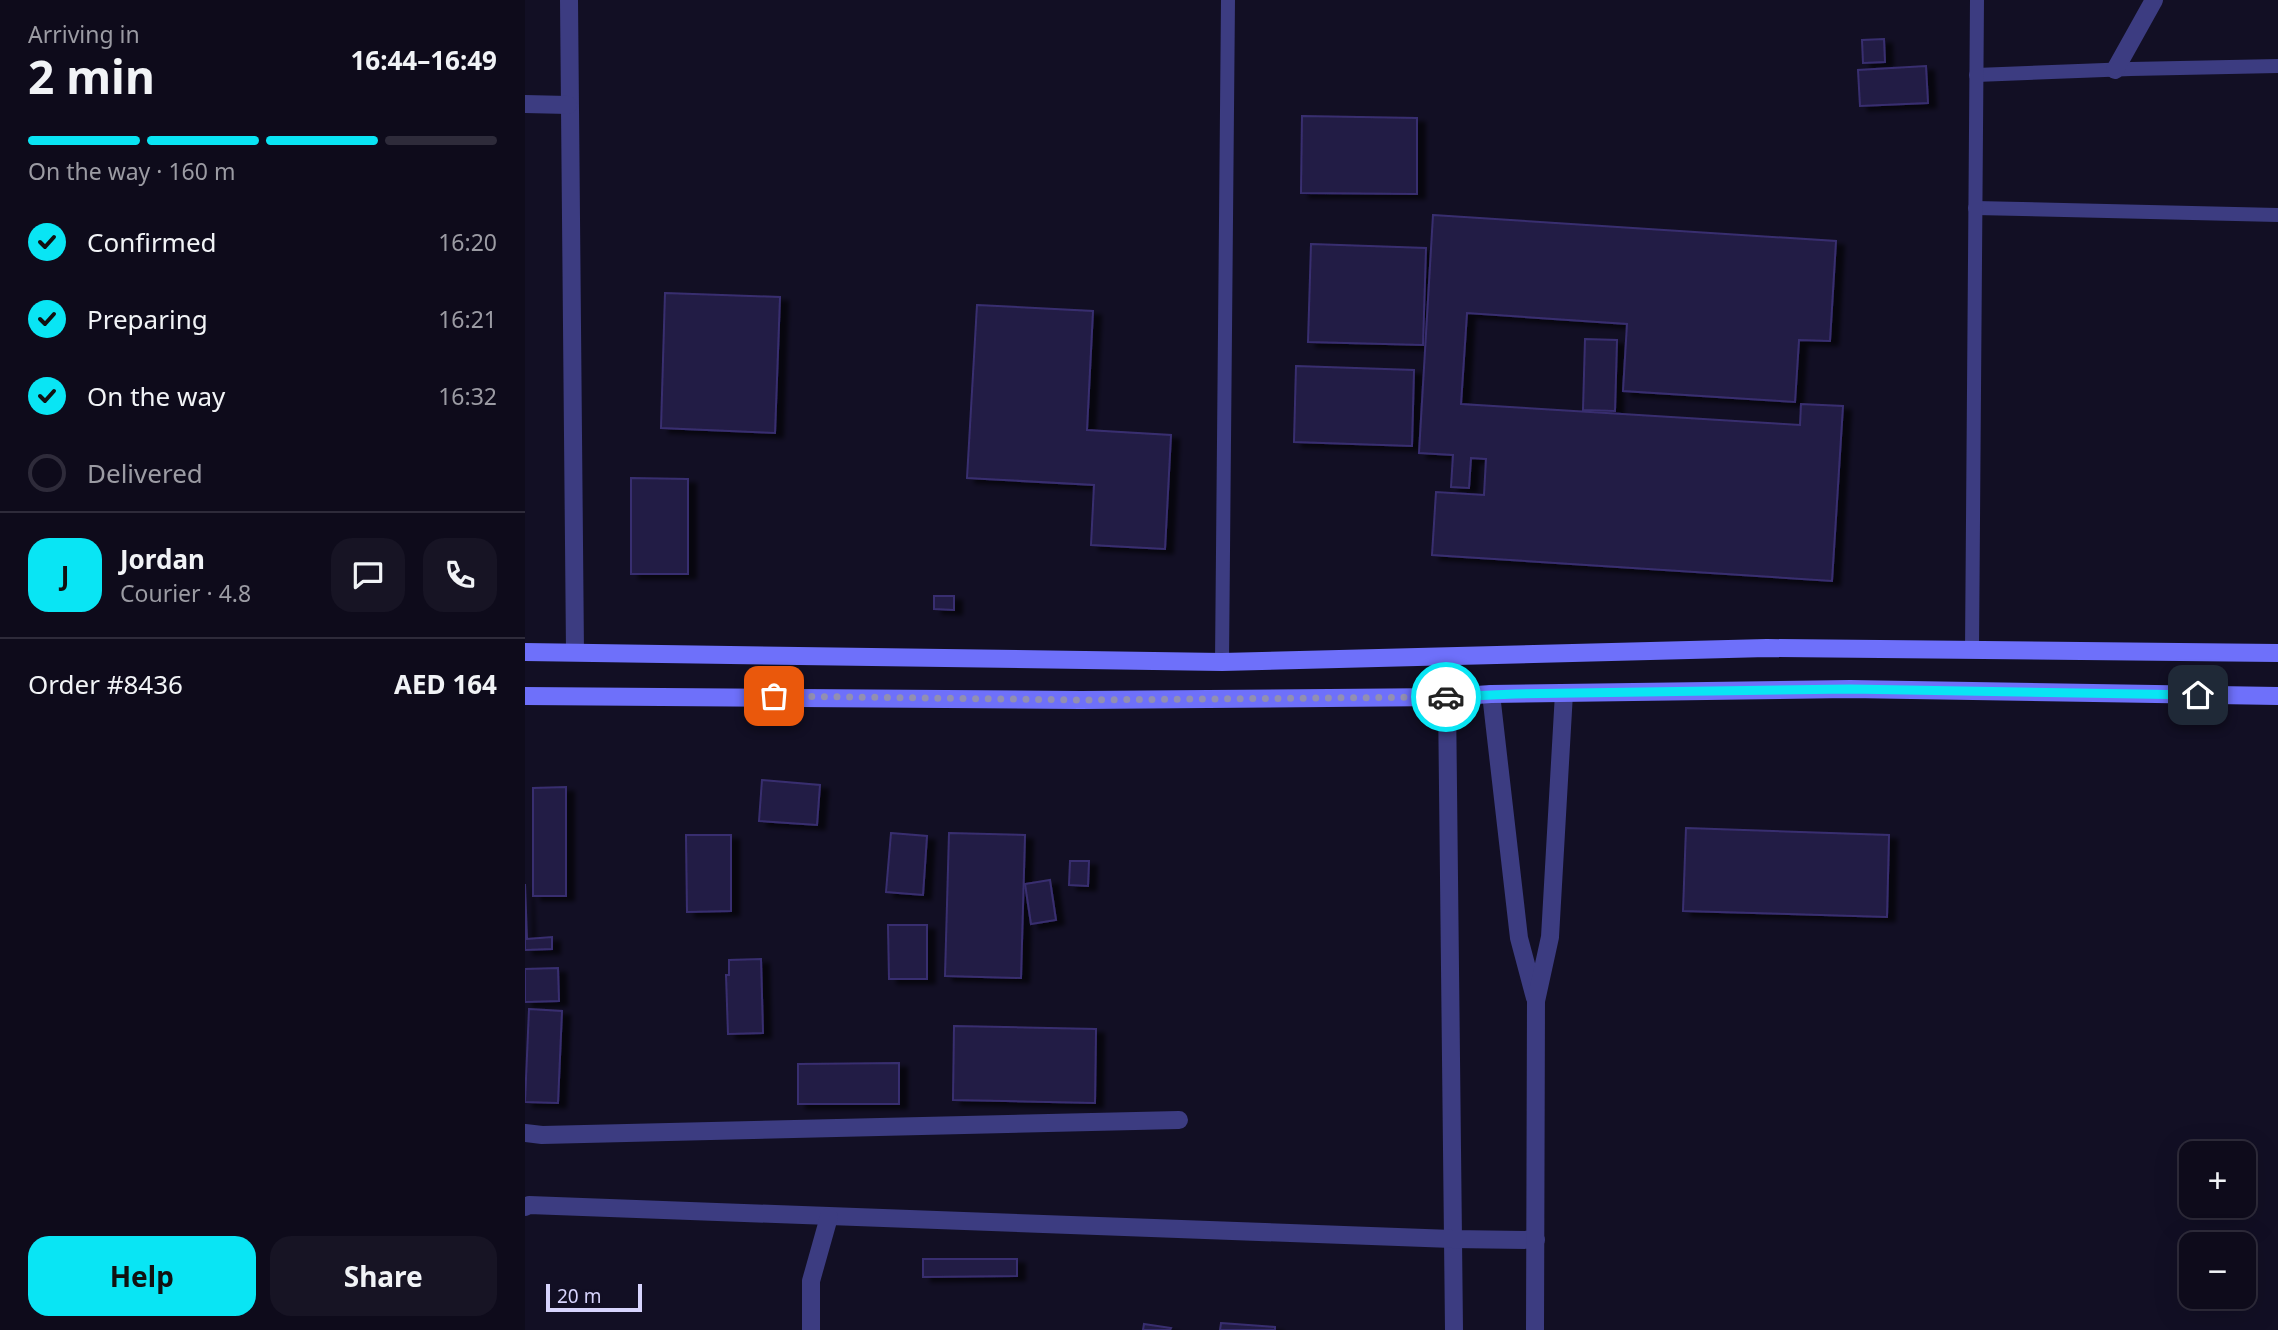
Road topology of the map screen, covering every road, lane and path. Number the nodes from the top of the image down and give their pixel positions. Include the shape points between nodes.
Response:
1 (569, 0) edge
2 (1228, 0) edge
3 (1977, 0) edge
4 (2154, 0) edge
5 (2278, 66) edge
6 (2115, 70) junction
7 (1976, 75) junction
8 (525, 104) edge
9 (568, 105) junction
10 (1975, 208) junction
11 (2278, 215) edge
12 (1972, 650) junction
13 (525, 652) edge
14 (575, 652) junction
15 (2278, 653) edge
16 (1222, 662) junction
17 (1564, 693) junction
18 (1491, 694) junction
19 (525, 696) edge
20 (2278, 696) edge
21 (1447, 697) junction
22 (1536, 1001) junction
23 (1179, 1120) dead end
24 (525, 1133) edge
25 (525, 1207) edge
26 (829, 1217) junction
27 (1453, 1239) junction
28 (1536, 1240) junction
29 (811, 1330) edge
30 (1454, 1330) edge
31 (1535, 1330) edge

1 - 9 street
2 - 16 lane
3 - 7 lane
4 - 6 street
5 - 6 lane
6 - 7 lane
7 - 10 lane
8 - 9 street
9 - 14 street
10 - 11 lane
10 - 12 lane
12 - 15 street
12 - 16 street via 1767,648
13 - 14 street
14 - 16 street
17 - 18 street
17 - 20 street via 1850,689
17 - 22 street via 1550,937
18 - 21 street
18 - 22 street via 1519,938
19 - 21 street
21 - 27 street
22 - 28 street
23 - 24 street
25 - 26 street
26 - 27 street
26 - 29 street via 811,1281
27 - 28 street
27 - 30 street
28 - 31 street

